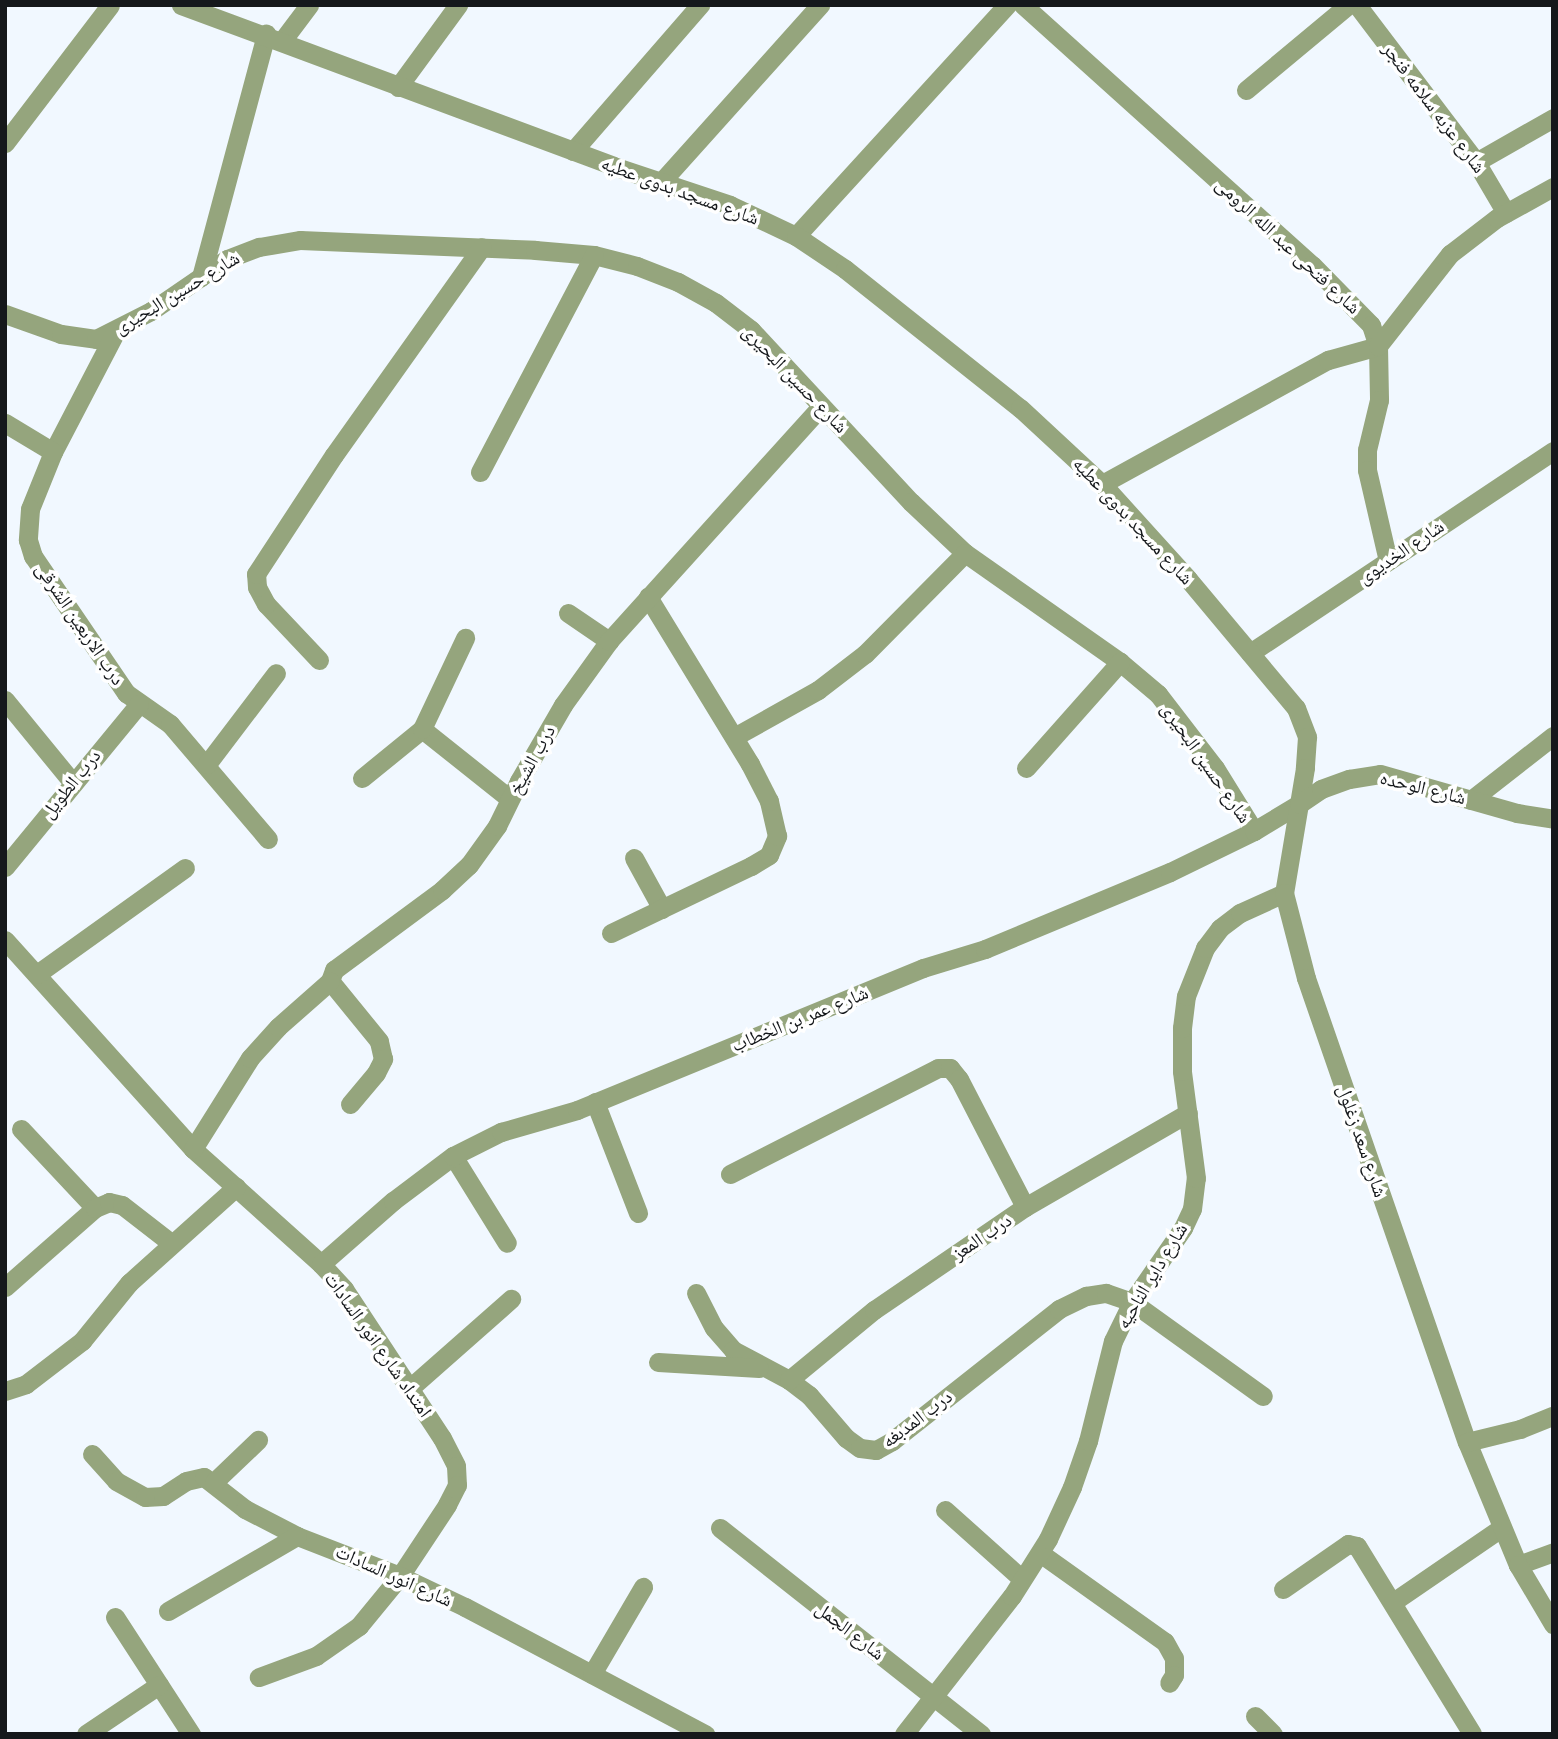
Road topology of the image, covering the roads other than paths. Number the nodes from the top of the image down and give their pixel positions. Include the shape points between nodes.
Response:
1 (110, 5) edge
2 (180, 5) edge
3 (309, 5) edge
4 (458, 5) edge
5 (700, 5) edge
6 (820, 5) edge
7 (1007, 5) edge
8 (1023, 5) edge
9 (1348, 5) edge
10 (1357, 5) edge
11 (274, 38) junction
12 (398, 87) junction
13 (1246, 90) dead end
14 (1553, 118) edge
15 (5, 143) edge
16 (573, 152) junction
17 (1476, 162) junction
18 (662, 181) junction
19 (1553, 187) edge
20 (1506, 214) junction
21 (796, 236) junction
22 (482, 247) junction
23 (594, 255) junction
24 (201, 277) junction
25 (8, 320) edge
26 (116, 331) junction
27 (1378, 346) junction
28 (821, 406) junction
29 (5, 423) edge
30 (1553, 451) edge
31 (53, 452) junction
32 (480, 472) dead end
33 (1102, 484) junction
34 (965, 553) junction
35 (1388, 561) junction
36 (648, 597) junction
37 (568, 613) dead end
38 (465, 638) dead end
39 (609, 641) junction
40 (1250, 653) junction
41 (319, 660) dead end
42 (1120, 662) junction
43 (276, 673) dead end
44 (5, 700) edge
45 (139, 704) junction
46 (422, 729) junction
47 (1553, 736) edge
48 (734, 737) junction
49 (207, 764) junction
50 (1026, 768) dead end
51 (362, 778) dead end
52 (72, 782) junction
53 (510, 799) junction
54 (1471, 800) junction
55 (1299, 804) junction
56 (1553, 819) edge
57 (1254, 831) junction
58 (268, 838) dead end
59 (634, 858) dead end
60 (5, 867) edge
61 (185, 868) dead end
62 (1284, 892) junction
63 (662, 909) junction
64 (611, 933) dead end
65 (5, 940) edge
66 (37, 974) junction
67 (330, 981) junction
68 (595, 1102) junction
69 (350, 1104) dead end
70 (1188, 1113) junction
71 (20, 1129) dead end
72 (193, 1149) junction
73 (453, 1156) junction
74 (730, 1174) dead end
75 (236, 1187) junction
76 (1026, 1207) junction
77 (95, 1209) junction
78 (638, 1213) dead end
79 (171, 1243) junction
80 (507, 1243) dead end
81 (321, 1264) junction
82 (5, 1287) edge
83 (696, 1293) dead end
84 (511, 1299) dead end
85 (1132, 1302) junction
86 (658, 1362) dead end
87 (761, 1368) junction
88 (789, 1380) junction
89 (410, 1388) junction
90 (5, 1391) edge
91 (1263, 1396) dead end
92 (1553, 1416) edge
93 (258, 1440) dead end
94 (1467, 1442) junction
95 (92, 1454) dead end
96 (214, 1482) junction
97 (945, 1510) dead end
98 (720, 1528) dead end
99 (1501, 1528) junction
100 (297, 1536) junction
101 (1553, 1552) edge
102 (1040, 1553) junction
103 (1518, 1565) junction
104 (400, 1576) junction
105 (1022, 1579) junction
106 (643, 1587) dead end
107 (1283, 1589) dead end
108 (1393, 1602) junction
109 (168, 1611) dead end
110 (115, 1618) dead end
111 (1553, 1624) edge
112 (592, 1674) junction
113 (259, 1677) dead end
114 (1169, 1683) dead end
115 (159, 1685) junction
116 (934, 1697) junction
117 (1255, 1716) dead end
118 (86, 1734) edge
119 (191, 1734) edge
120 (705, 1734) edge
121 (904, 1734) edge
122 (981, 1734) edge
123 (1273, 1734) edge
124 (1472, 1734) edge

1 - 15 street
2 - 11 street, شارع مسجد بدوى عطيه
3 - 11 street
4 - 12 street
5 - 16 street
6 - 18 street
7 - 21 street
8 - 27 street, شارع فتحى عبد الله الرومى via 1312,265 1371,325
9 - 13 street
10 - 17 street, شارع عزبه سلامه فنجر
11 - 12 street, شارع مسجد بدوى عطيه
11 - 24 street
12 - 16 street, شارع مسجد بدوى عطيه
14 - 17 street
16 - 18 street, شارع مسجد بدوى عطيه
17 - 20 street, شارع عزبه سلامه فنجر
18 - 21 street, شارع مسجد بدوى عطيه via 730,205
19 - 20 street
20 - 27 street via 1450,254
21 - 33 street, شارع مسجد بدوى عطيه via 977,373
22 - 23 street, شارع حسين البحيرى
22 - 24 street, شارع حسين البحيرى via 300,240 259,247 228,259
22 - 41 street via 334,455 256,575 266,604
23 - 28 street, شارع حسين البحيرى via 678,282 716,303 751,330
23 - 32 street
24 - 26 street, شارع حسين البحيرى
25 - 26 street, شارع حسين البحيرى via 80,339
26 - 31 street, درب الاربعين الشرقى
27 - 33 street via 1328,360
27 - 35 street, شارع فتحى عبد الله الرومى via 1380,400 1367,450 1367,470
28 - 34 street, شارع حسين البحيرى
28 - 36 street, درب الشيخ
29 - 31 street
30 - 35 street, شارع الخديوى
31 - 45 street, درب الاربعين الشرقى via 30,509 27,540 33,556
33 - 40 street, شارع مسجد بدوى عطيه
34 - 42 street, شارع حسين البحيرى
34 - 48 street via 865,654 818,690
35 - 40 street, شارع الخديوى
36 - 39 street, درب الشيخ
36 - 48 street
37 - 39 street
38 - 46 street
39 - 53 street, درب الشيخ via 563,705
40 - 55 street, شارع سعد زغلول via 1296,708 1307,737
42 - 50 street
42 - 57 street, شارع حسين البحيرى via 1181,721
43 - 49 street
44 - 52 street
45 - 49 street, درب الاربعين الشرقى via 170,724
45 - 52 street, درب الطويل
46 - 51 street
46 - 53 street
47 - 54 street
48 - 63 street via 769,801 777,836 769,855
49 - 58 street, درب الاربعين الشرقى
52 - 60 street, درب الطويل
53 - 67 street, درب الشيخ via 469,865 334,970
54 - 55 street, شارع الوحده via 1380,774 1321,789
54 - 56 street, شارع الوحده
55 - 57 street, شارع عمر بن الخطاب
55 - 62 street, شارع سعد زغلول
57 - 68 street, شارع عمر بن الخطاب via 1170,872 985,949 923,968
59 - 63 street
61 - 66 street
62 - 70 street, شارع داير الناحيه via 1240,913 1220,928 1205,948 1186,996 1182,1028
62 - 94 street, شارع سعد زغلول via 1306,978
63 - 64 street
65 - 66 street, امتداد شارع انور السادات
66 - 72 street, امتداد شارع انور السادات
67 - 69 street via 379,1041 383,1059
67 - 72 street via 250,1058
68 - 73 street, شارع عمر بن الخطاب via 501,1132
68 - 78 street
70 - 76 street, درب المعز
70 - 85 street, شارع داير الناحيه via 1196,1178 1192,1209
71 - 77 street
72 - 75 street, امتداد شارع انور السادات
73 - 80 street
73 - 81 street, شارع عمر بن الخطاب
74 - 76 street via 938,1068 950,1068
75 - 79 street
75 - 81 street, امتداد شارع انور السادات
76 - 88 street, درب المعز via 874,1310
77 - 79 street via 109,1202 122,1205
77 - 82 street
79 - 90 street via 128,1283 82,1341 26,1384
81 - 89 street, امتداد شارع انور السادات via 344,1290
83 - 87 street, درب المدبغه via 714,1328 733,1350
84 - 89 street
85 - 88 street, درب المدبغه via 1106,1293 1086,1296 1059,1309 876,1450 860,1448 846,1438 809,1395
85 - 91 street
85 - 102 street, شارع داير الناحيه via 1113,1341 1072,1487
86 - 87 street
87 - 88 street, درب المدبغه
89 - 104 street, امتداد شارع انور السادات via 456,1466 457,1485
92 - 94 street
93 - 96 street
94 - 99 street, شارع سعد زغلول
95 - 96 street via 117,1481 145,1497 163,1496 186,1480 204,1477
96 - 100 street, شارع انور السادات via 245,1509
97 - 105 street
98 - 116 street, شارع الجمل
99 - 103 street, شارع سعد زغلول
99 - 108 street
100 - 104 street, شارع انور السادات
100 - 109 street
101 - 103 street
102 - 105 street, شارع داير الناحيه
102 - 114 street via 1165,1642 1174,1658
103 - 111 street, شارع سعد زغلول
104 - 112 street, شارع انور السادات
104 - 113 street, امتداد شارع انور السادات via 359,1626 316,1656
105 - 116 street, شارع داير الناحيه
106 - 112 street
107 - 108 street via 1353,1544 1361,1549
108 - 124 street
110 - 115 street
112 - 120 street, شارع انور السادات
115 - 118 street
115 - 119 street
116 - 121 street, شارع داير الناحيه
116 - 122 street, شارع الجمل
117 - 123 street

